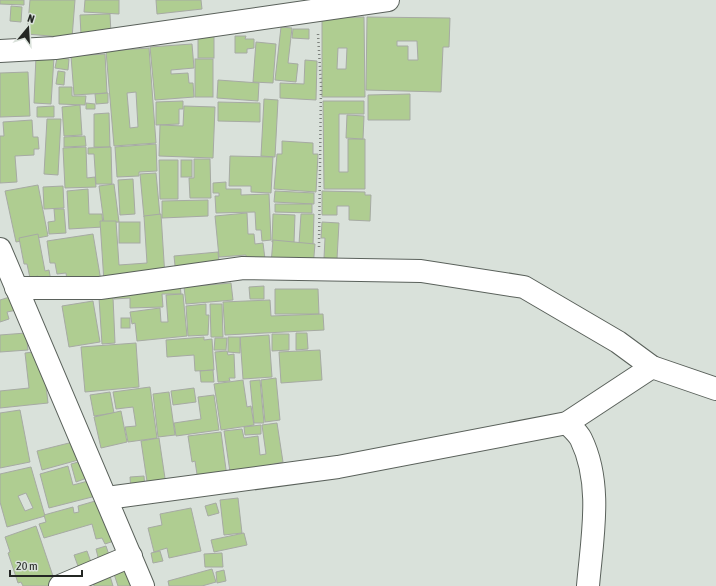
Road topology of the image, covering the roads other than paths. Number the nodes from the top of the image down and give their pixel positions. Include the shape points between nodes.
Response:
1 (388, 0) edge
2 (0, 51) edge
3 (0, 249) edge
4 (16, 288) junction
5 (652, 367) junction
6 (716, 389) edge
7 (567, 423) junction
8 (107, 498) junction
9 (131, 556) junction
10 (60, 586) edge
11 (143, 586) edge
12 (588, 586) edge

1 - 2 street via 55,48
3 - 4 street
4 - 5 street via 100,288 243,268 421,271 524,287 618,342
4 - 8 street
5 - 6 street
5 - 7 street
7 - 8 street via 338,467
7 - 12 street via 580,438 590,463 594,490
8 - 9 street
9 - 10 street
9 - 11 street

